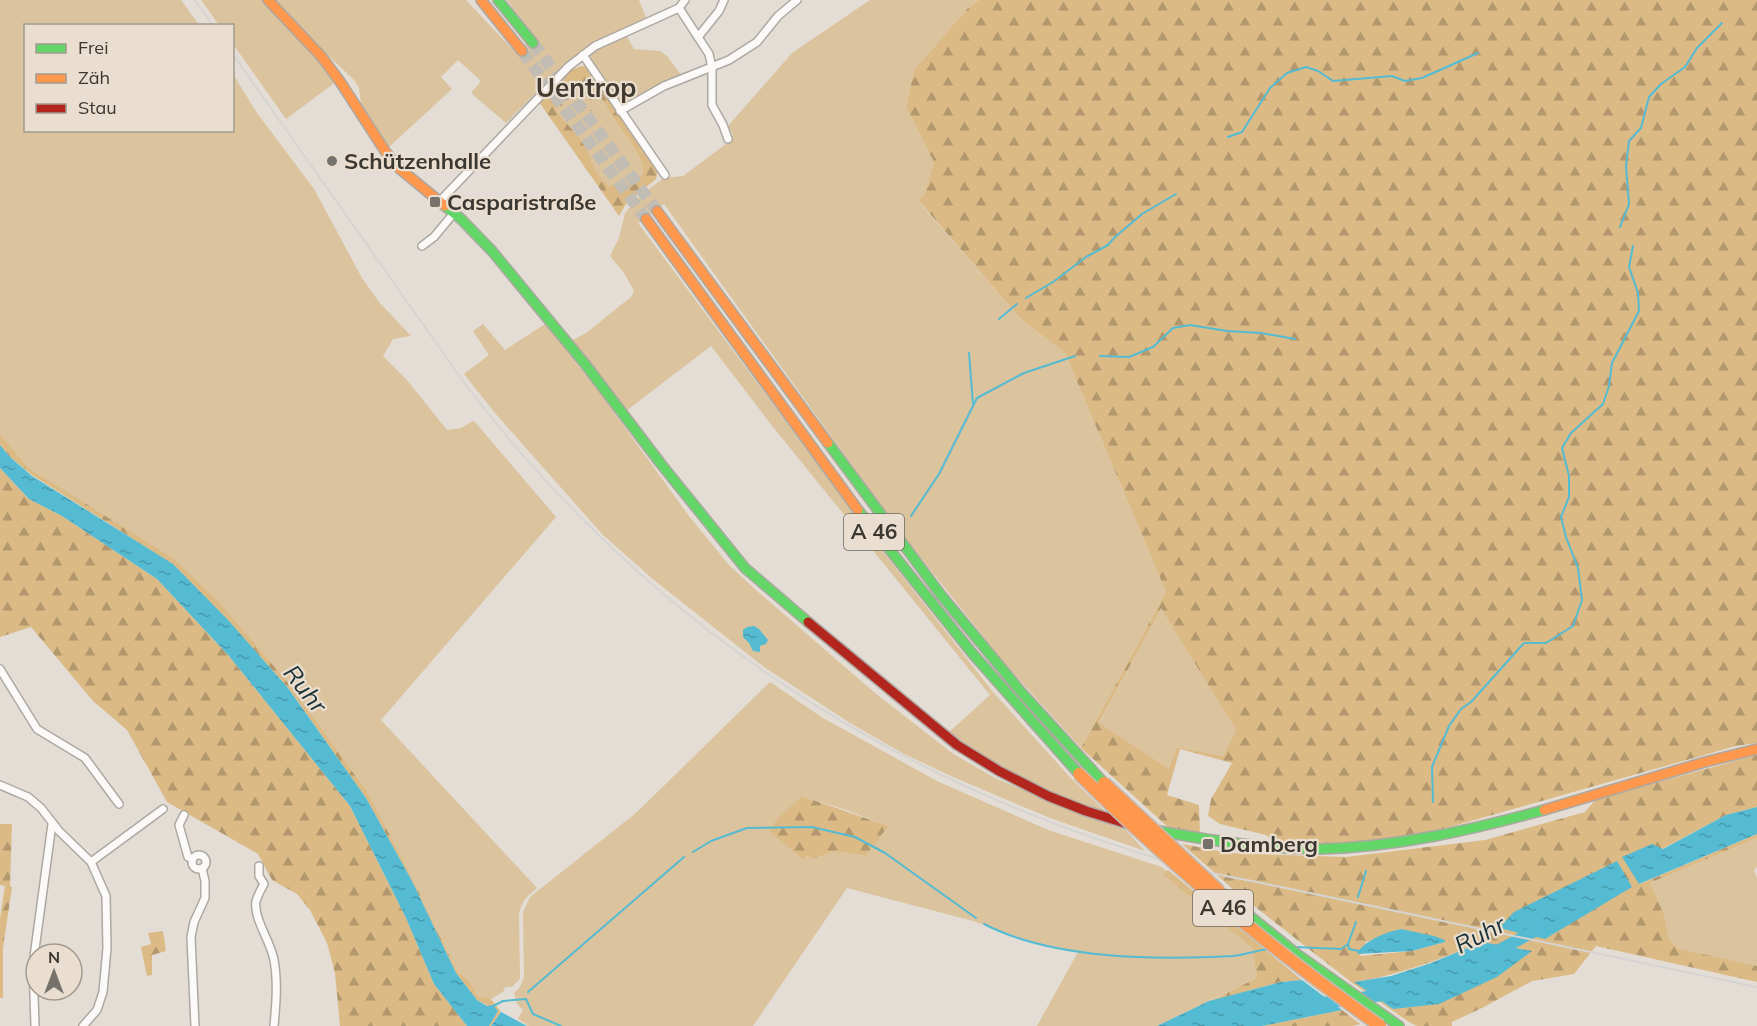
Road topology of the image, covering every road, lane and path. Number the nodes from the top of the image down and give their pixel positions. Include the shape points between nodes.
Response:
1 (268, 0) edge
2 (479, 0) edge
3 (498, 0) edge
4 (685, 0) edge
5 (724, 0) edge
6 (796, 0) edge
7 (679, 8) junction
8 (698, 37) junction
9 (532, 43) tunnel mouth
10 (522, 51) tunnel mouth
11 (583, 56) junction
12 (712, 68) junction
13 (620, 111) junction
14 (728, 139) dead end
15 (665, 175) dead end
16 (440, 201) junction
17 (657, 211) tunnel mouth
18 (454, 213) junction
19 (646, 219) tunnel mouth
20 (422, 246) dead end
21 (0, 669) edge
22 (1757, 749) edge
23 (0, 785) edge
24 (119, 804) dead end
25 (163, 809) dead end
26 (184, 815) dead end
27 (52, 824) junction
28 (91, 862) junction
29 (259, 866) dead end
30 (35, 1026) edge
31 (83, 1026) edge
32 (195, 1026) edge
33 (274, 1026) edge
34 (1380, 1026) edge
35 (1399, 1026) edge

1 - 16 main road via 321,56 400,169
2 - 10 main road
3 - 9 main road
4 - 7 street
5 - 8 street
6 - 12 street via 757,42
7 - 8 street
7 - 11 street via 595,46
8 - 12 street via 709,54
11 - 13 street
11 - 16 street via 568,66
12 - 13 street via 664,86
12 - 14 street via 712,105
13 - 15 street
16 - 18 main road
17 - 35 main road, A 46, bridge via 941,595 1022,693 1104,783 1180,856 1258,923
18 - 20 street
18 - 22 main road via 482,239 745,568 957,745 1048,796 1144,828 1203,840 1252,846 1342,848 1421,839 1479,827
19 - 34 main road, A 46, bridge via 874,532 1005,692 1079,774 1223,908 1300,970
21 - 24 street via 37,729 85,758
23 - 27 street via 34,802
25 - 28 street
26 - 32 street via 179,825 188,857 199,855 206,864 202,868 205,898 191,937
27 - 28 street
27 - 30 street via 33,964
28 - 31 street via 106,896 106,961 99,1005
29 - 33 street via 264,884 256,900 257,915 275,962

